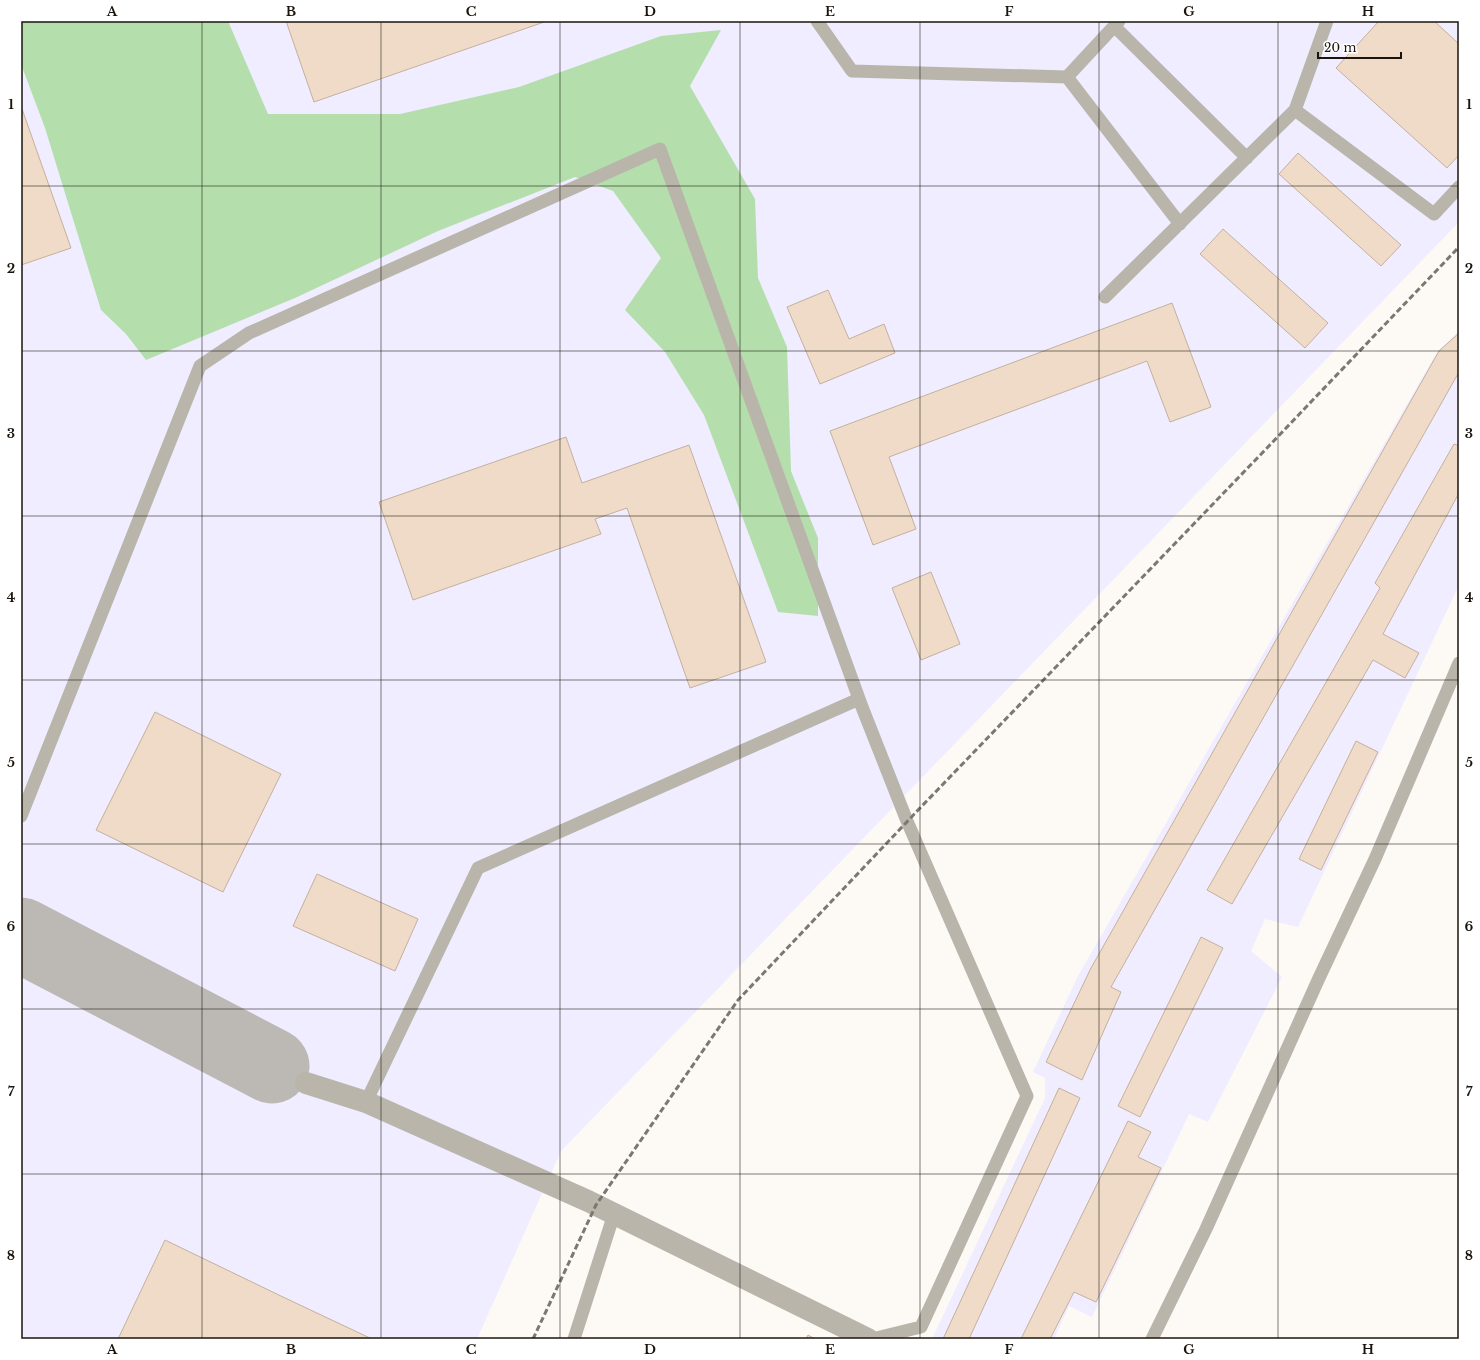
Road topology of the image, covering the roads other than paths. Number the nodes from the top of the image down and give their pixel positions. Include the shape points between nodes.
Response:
1 (817, 21) edge
2 (1327, 21) edge
3 (1116, 24) edge
4 (1067, 77) junction
5 (1295, 110) junction
6 (1247, 158) junction
7 (1459, 187) edge
8 (1180, 224) junction
9 (1105, 298) dead end
10 (1459, 663) edge
11 (859, 699) junction
12 (21, 816) edge
13 (306, 1083) dead end
14 (366, 1102) junction
15 (614, 1214) junction
16 (574, 1339) edge
17 (868, 1339) edge
18 (872, 1339) edge
19 (1152, 1339) edge

1 - 4 lane via 852,71
2 - 5 lane
3 - 4 lane
3 - 6 lane
4 - 8 lane
5 - 6 lane
5 - 7 lane via 1434,214
6 - 8 lane
8 - 9 lane
10 - 19 lane via 1375,859 1206,1229
11 - 12 lane via 660,149 249,333 200,366
11 - 14 lane via 478,868
11 - 18 lane via 907,821 1027,1096 921,1327
13 - 14 street
14 - 15 street
15 - 16 lane
15 - 17 street

